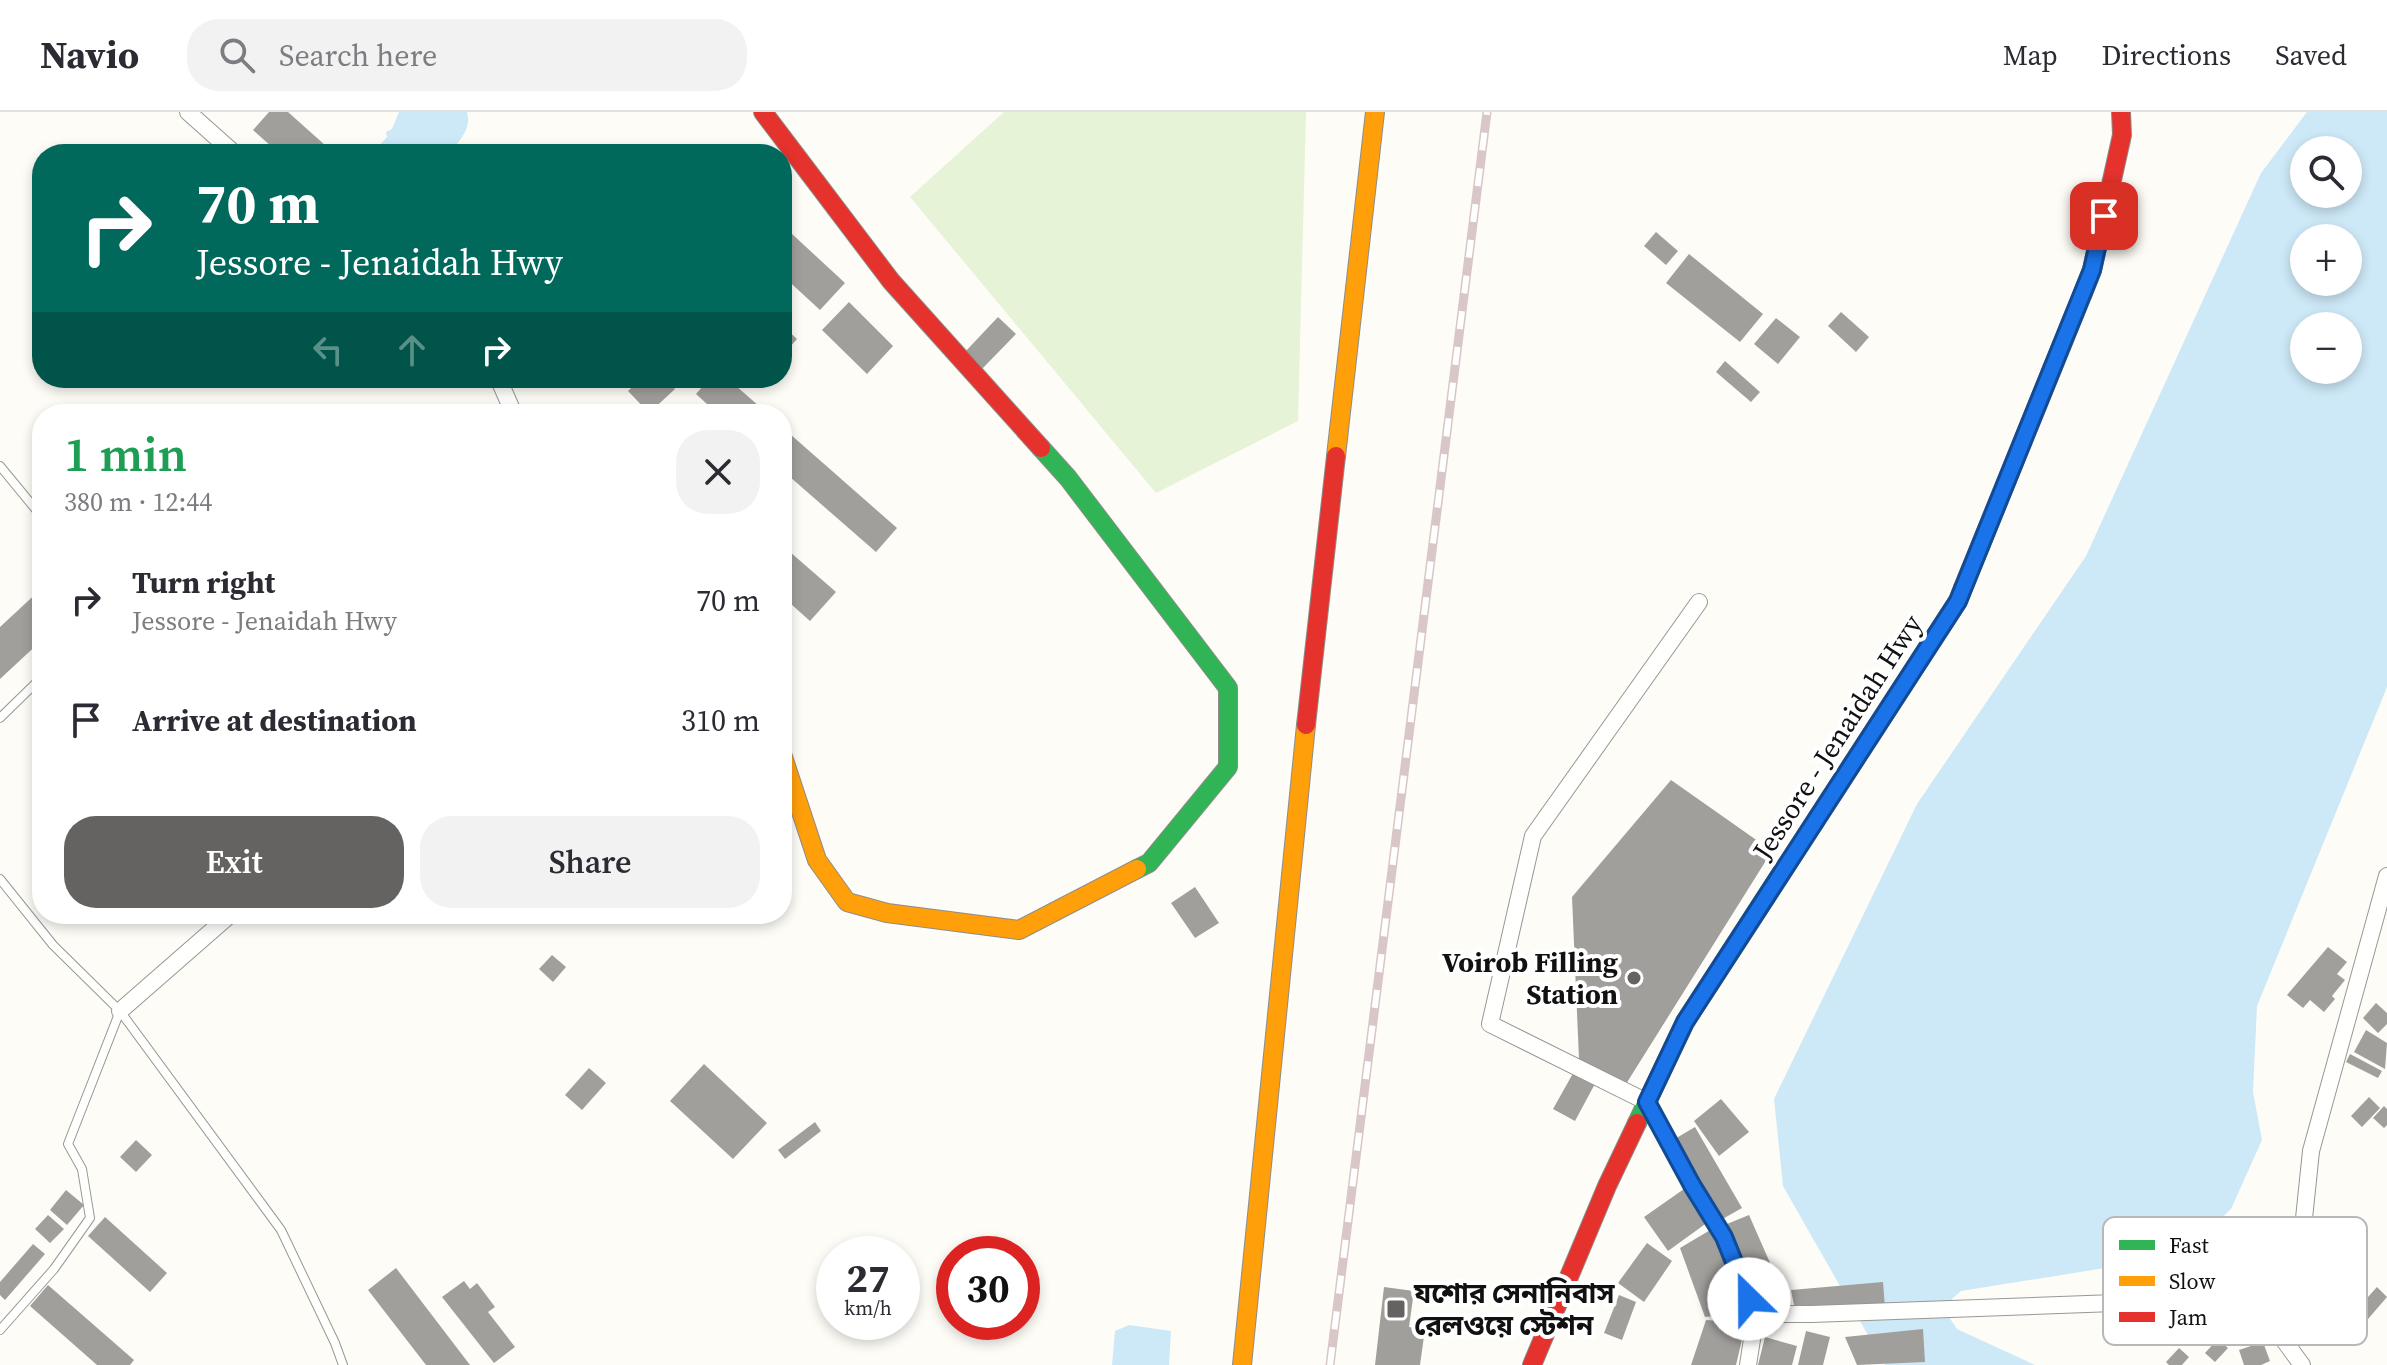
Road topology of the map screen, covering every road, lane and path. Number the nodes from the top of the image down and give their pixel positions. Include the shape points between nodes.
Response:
1 (188, 112) edge
2 (763, 112) edge
3 (1375, 112) edge
4 (2121, 112) edge
5 (224, 144) edge
6 (787, 144) edge
7 (792, 150) edge
8 (0, 466) edge
9 (32, 505) edge
10 (1699, 602) dead end
11 (32, 687) edge
12 (0, 718) edge
13 (792, 784) edge
14 (2387, 876) edge
15 (0, 879) edge
16 (32, 919) edge
17 (36, 924) edge
18 (220, 924) edge
19 (120, 1011) junction
20 (1647, 1102) junction
21 (2304, 1217) edge
22 (2103, 1303) edge
23 (1756, 1314) junction
24 (0, 1330) edge
25 (2287, 1345) edge
26 (343, 1365) edge
27 (1242, 1365) edge
28 (1532, 1365) edge
29 (1748, 1365) edge
30 (2302, 1365) edge

1 - 5 street
2 - 6 main road
3 - 27 main road
4 - 20 main road, Jessore - Jenaidah Hwy via 2122,135 2092,270 1958,601 1685,1022
7 - 13 main road via 891,281 1068,478 1228,688 1228,767 1149,863 1019,930 887,913 847,902 817,860
8 - 9 lane
10 - 20 street via 1533,836 1490,1024
11 - 12 lane
14 - 21 street via 2311,1151
15 - 16 lane
17 - 19 lane
18 - 19 street
19 - 24 lane via 68,1144 82,1169 90,1218
19 - 26 lane via 281,1230
20 - 23 street via 1724,1237
20 - 28 main road, Jessore - Jenaidah Hwy
22 - 23 street
23 - 29 street
25 - 30 street

